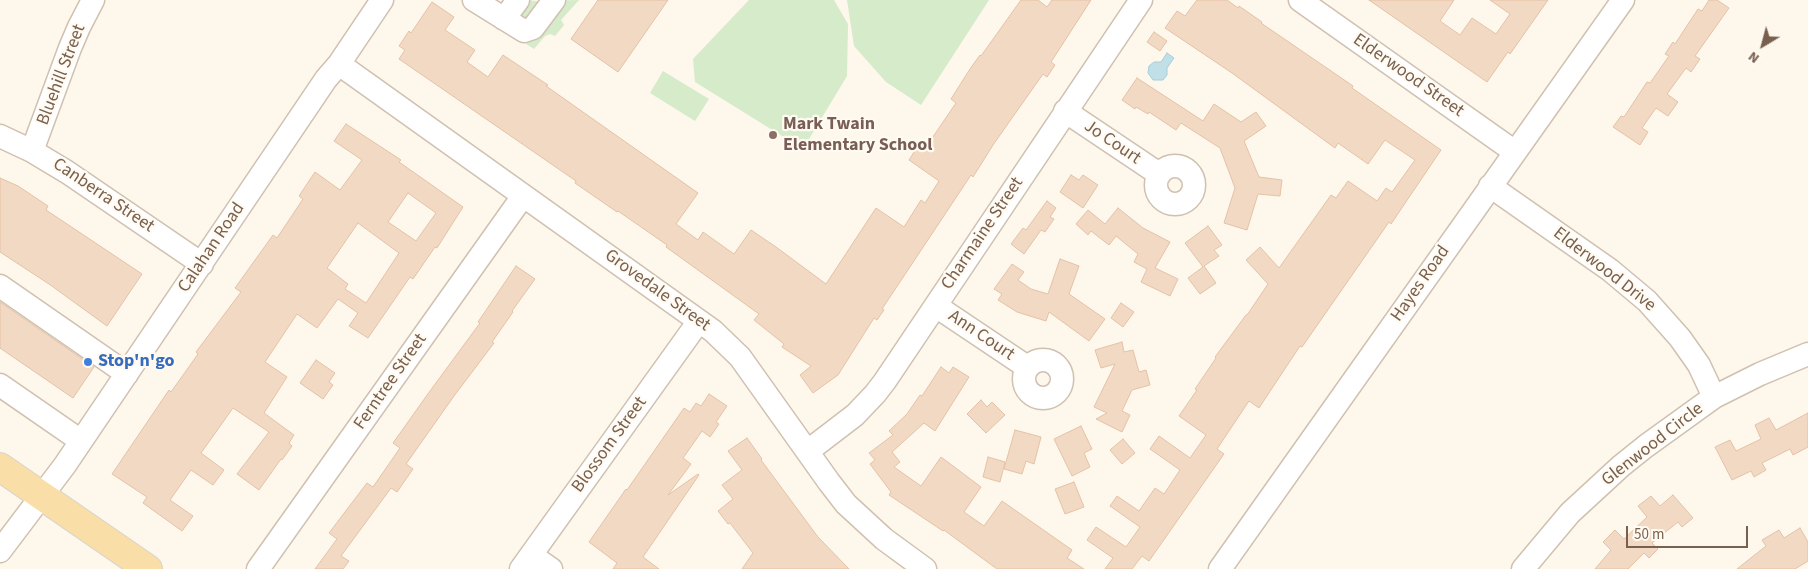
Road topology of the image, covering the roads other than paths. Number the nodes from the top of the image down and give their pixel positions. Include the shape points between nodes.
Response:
1 (93, 0) edge
2 (382, 0) edge
3 (474, 0) edge
4 (518, 0) edge
5 (554, 0) edge
6 (1141, 0) edge
7 (1300, 0) edge
8 (1623, 0) edge
9 (504, 19) junction
10 (339, 64) junction
11 (1065, 111) junction
12 (0, 136) edge
13 (32, 151) junction
14 (1515, 152) junction
15 (1159, 174) dead end
16 (1490, 186) junction
17 (523, 196) junction
18 (202, 264) junction
19 (0, 286) edge
20 (936, 306) junction
21 (699, 320) junction
22 (1808, 354) edge
23 (1027, 367) dead end
24 (127, 374) junction
25 (0, 386) edge
26 (1714, 397) junction
27 (81, 441) junction
28 (808, 451) junction
29 (0, 466) edge
30 (42, 496) junction
31 (0, 551) edge
32 (526, 562) edge
33 (144, 568) edge
34 (258, 569) edge
35 (551, 569) edge
36 (925, 569) edge
37 (1220, 569) edge
38 (1522, 569) edge

1 - 13 street, Bluehill Street via 73,41
2 - 10 street, Calahan Road
3 - 9 street
4 - 9 street
5 - 9 street via 533,28 524,31
6 - 11 street, Charmaine Street
7 - 14 street, Elderwood Street
8 - 14 street, Hayes Road
10 - 17 street, Grovedale Street
10 - 18 street, Calahan Road
11 - 15 street, Jo Court
11 - 20 street, Charmaine Street
12 - 13 street, Canberra Street
13 - 18 street, Canberra Street
14 - 16 street, Hayes Road
16 - 26 street, Elderwood Drive via 1610,270 1647,301 1699,365
16 - 37 street, Hayes Road
17 - 21 street, Grovedale Street
17 - 34 street, Ferntree Street
18 - 24 street, Calahan Road
19 - 24 street
20 - 23 street, Ann Court
20 - 28 street, Charmaine Street via 875,394
21 - 28 street, Grovedale Street via 740,357
21 - 32 street, Blossom Street
22 - 26 street, Glenwood Circle
24 - 27 street, Calahan Road
25 - 27 street
26 - 38 street, Glenwood Circle via 1621,466 1570,513
27 - 30 street, Calahan Road
28 - 36 street, Grovedale Street via 855,513 884,540
29 - 30 main road
30 - 31 street, Calahan Road
30 - 33 main road
32 - 35 street

